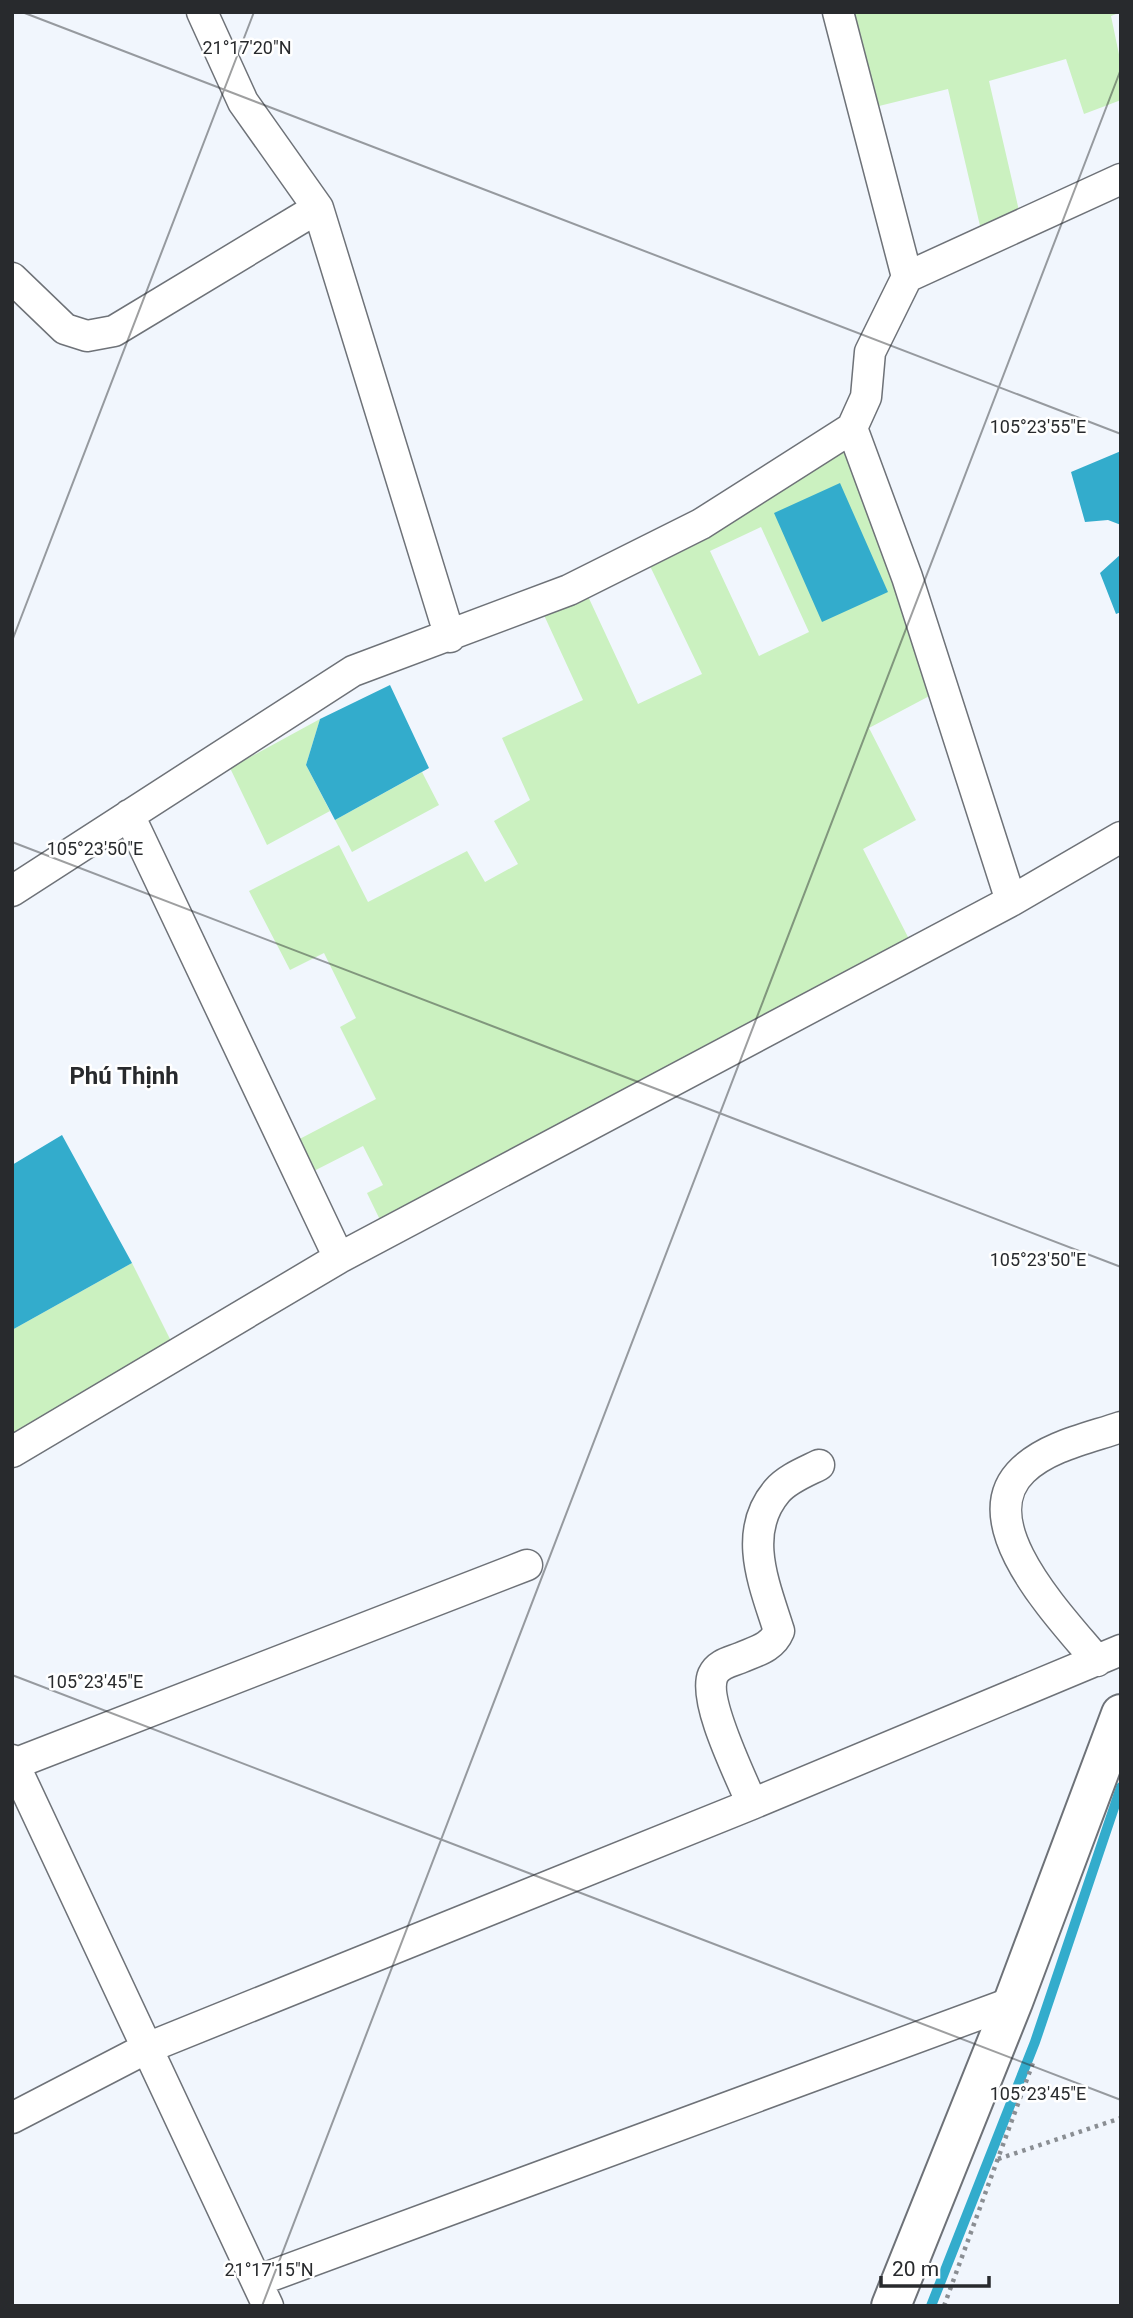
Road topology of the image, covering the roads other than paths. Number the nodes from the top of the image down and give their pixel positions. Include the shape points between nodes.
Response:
1 (202, 12) edge
2 (838, 12) edge
3 (1121, 179) edge
4 (318, 208) junction
5 (907, 277) junction
6 (12, 278) edge
7 (852, 428) junction
8 (450, 637) junction
9 (129, 814) junction
10 (1121, 837) edge
11 (12, 891) edge
12 (1011, 901) junction
13 (339, 1258) junction
14 (1121, 1427) edge
15 (12, 1452) edge
16 (819, 1465) dead end
17 (527, 1565) dead end
18 (1109, 1656) edge
19 (1121, 1714) edge
20 (13, 1762) edge
21 (752, 1804) junction
22 (1013, 2002) junction
23 (147, 2048) junction
24 (12, 2118) edge
25 (262, 2293) edge
26 (891, 2306) edge

1 - 4 street via 243,102
2 - 5 street
3 - 5 street
4 - 6 street via 114,331 87,336 65,329
4 - 8 street
5 - 7 street via 870,352 866,397
7 - 8 street via 701,524 569,590
7 - 12 street via 907,577
8 - 9 street via 353,671
9 - 11 street
9 - 13 street
10 - 12 street
12 - 13 street
13 - 15 street
14 - 18 street via 1046,1454 1022,1470 1006,1495 1004,1516 1016,1551 1052,1606
16 - 21 street via 777,1491 757,1542 756,1559 779,1631 775,1640 720,1666 713,1675 712,1702
17 - 20 street
18 - 21 street
19 - 22 main road
20 - 23 street
21 - 23 street
22 - 25 street
22 - 26 main road
23 - 24 street
23 - 25 street

